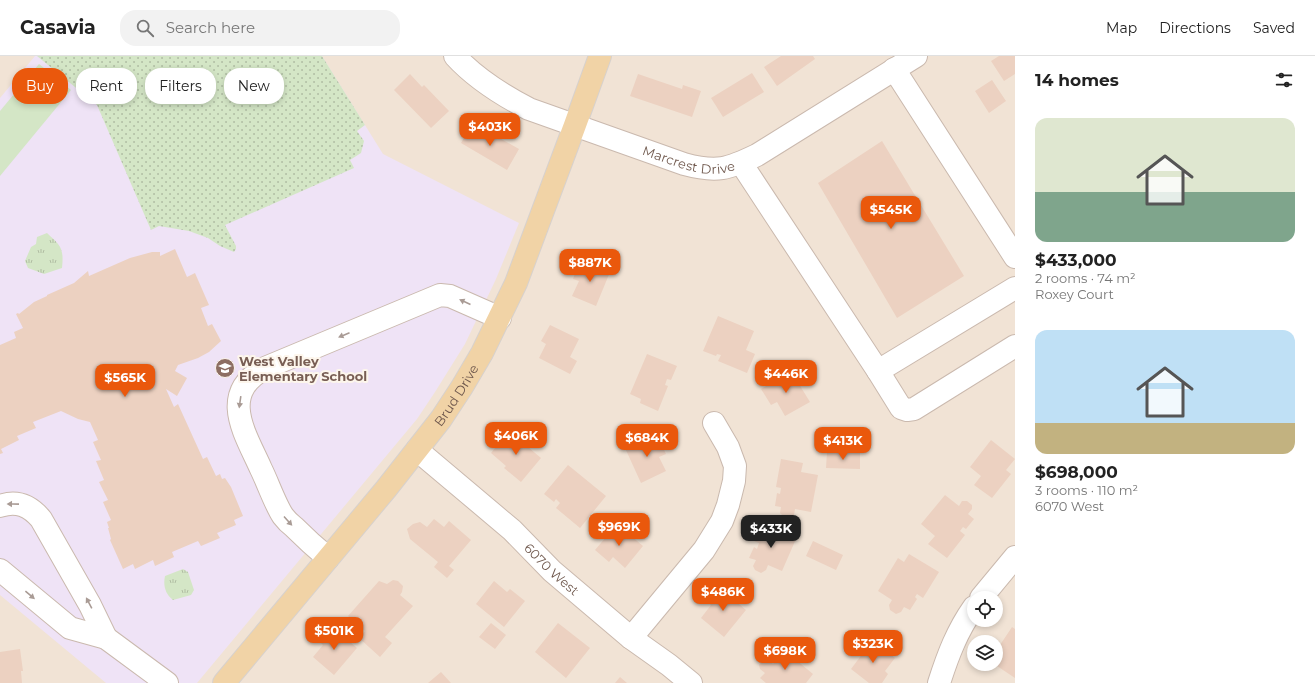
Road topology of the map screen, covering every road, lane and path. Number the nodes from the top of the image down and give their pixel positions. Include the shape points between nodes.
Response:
1 (455, 56) edge
2 (600, 56) edge
3 (916, 56) edge
4 (894, 70) junction
5 (575, 126) junction
6 (741, 163) junction
7 (1015, 257) edge
8 (1015, 288) edge
9 (500, 318) junction
10 (1015, 346) edge
11 (878, 372) junction
12 (714, 423) dead end
13 (417, 450) junction
14 (0, 506) edge
15 (1015, 557) edge
16 (328, 558) junction
17 (0, 570) edge
18 (987, 591) edge
19 (967, 618) edge
20 (106, 638) junction
21 (631, 638) junction
22 (167, 683) edge
23 (224, 683) edge
24 (691, 683) edge
25 (939, 683) edge

1 - 5 street, Marcrest Drive via 484,82 513,101
2 - 5 main road, Brud Drive
3 - 4 street, Marcrest Drive
4 - 6 street, Marcrest Drive
4 - 7 street
5 - 6 street, Marcrest Drive via 695,167 718,169
5 - 9 main road, Brud Drive via 530,248
6 - 11 street
8 - 11 street
9 - 13 main road, Brud Drive via 462,387
9 -> 16 street via 450,296 440,295 266,368 247,383 240,395 238,406 241,424 283,516
10 - 11 street via 914,409 902,408
12 - 21 street via 728,447 735,466 734,481 722,521 692,566
13 - 16 main road, Brud Drive
13 - 21 street, 6070 West via 512,530 552,571
20 -> 14 street via 41,519 28,507 19,504
15 - 18 street
16 - 23 main road, Brud Drive
17 -> 20 street via 70,628
19 - 25 street via 953,642
20 - 22 street
21 - 24 street, 6070 West

